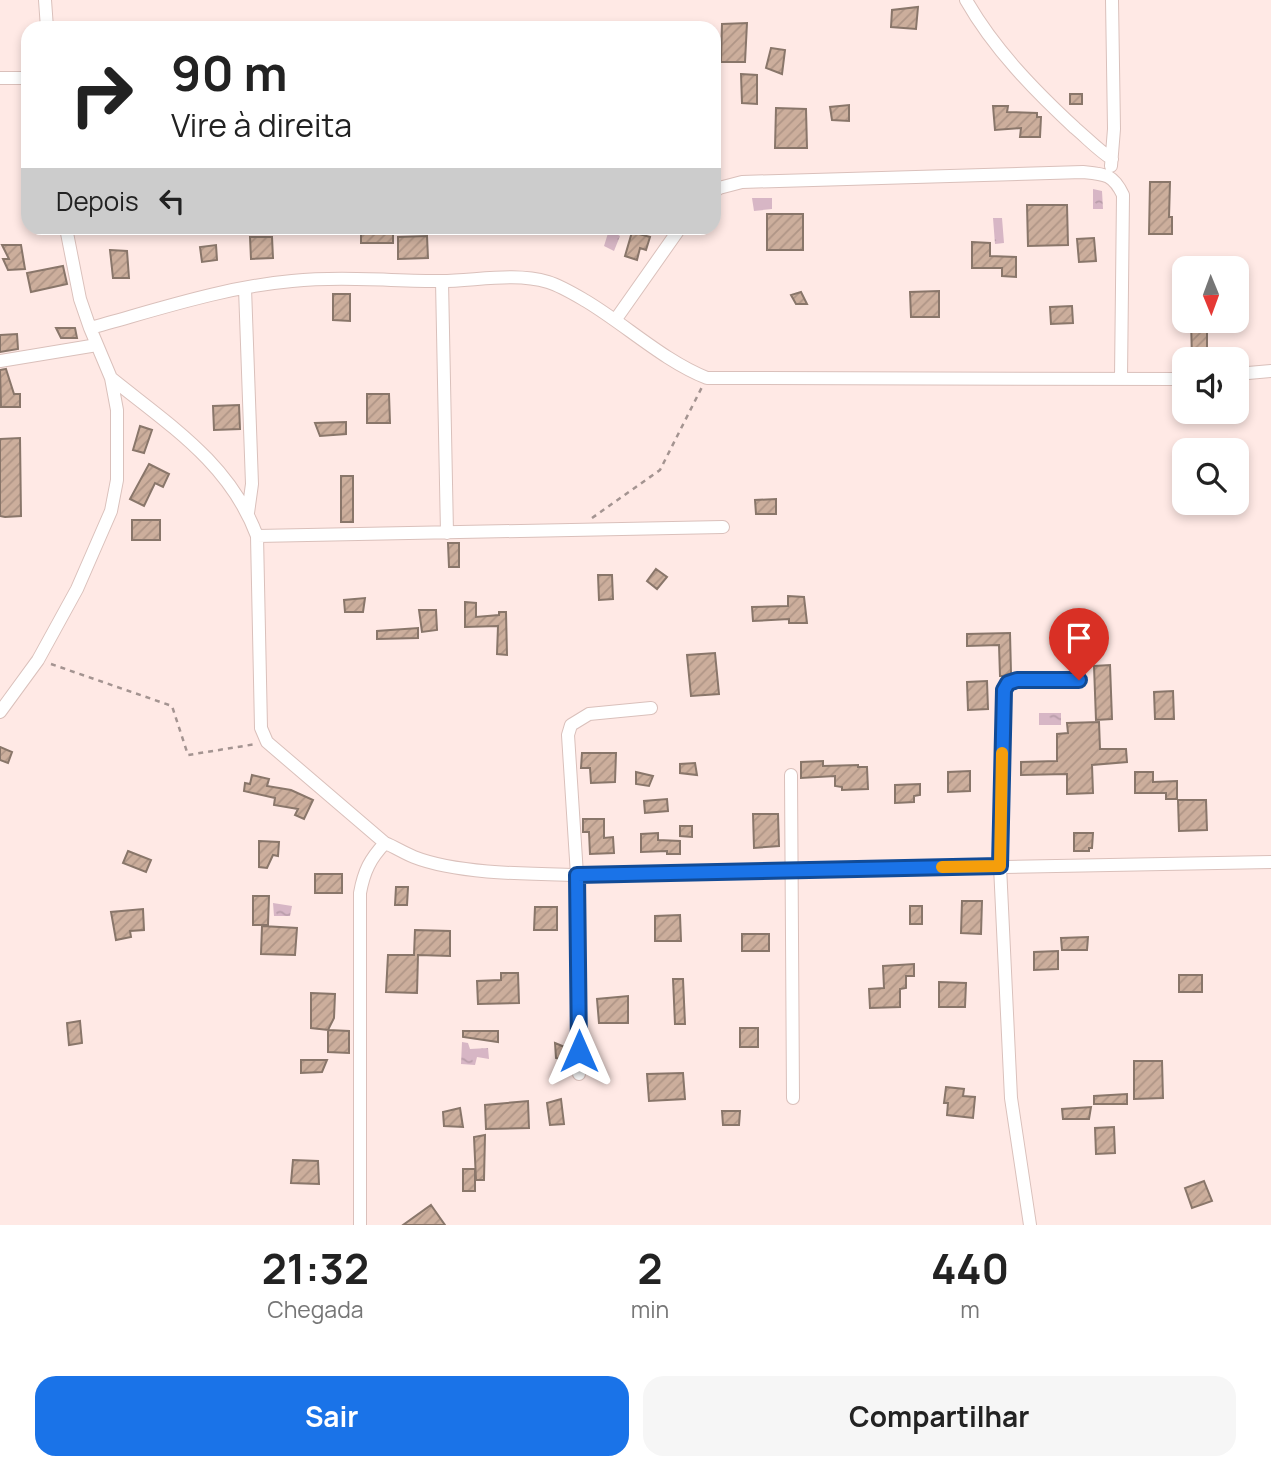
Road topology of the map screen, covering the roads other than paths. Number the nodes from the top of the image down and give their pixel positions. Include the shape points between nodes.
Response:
1 (45, 0) edge
2 (966, 0) edge
3 (1112, 0) edge
4 (46, 21) edge
5 (0, 78) edge
6 (21, 78) edge
7 (1112, 159) junction
8 (1109, 176) junction
9 (721, 187) edge
10 (67, 235) edge
11 (675, 235) edge
12 (442, 281) junction
13 (245, 288) junction
14 (616, 319) junction
15 (90, 328) junction
16 (97, 345) junction
17 (0, 361) edge
18 (1271, 370) edge
19 (1249, 373) edge
20 (111, 378) junction
21 (1121, 378) junction
22 (1172, 379) edge
23 (248, 513) junction
24 (723, 527) dead end
25 (447, 533) junction
26 (257, 536) junction
27 (1079, 680) dead end
28 (651, 708) dead end
29 (0, 712) edge
30 (791, 775) dead end
31 (385, 843) junction
32 (1271, 862) edge
33 (1000, 866) junction
34 (791, 870) junction
35 (577, 875) junction
36 (579, 1074) dead end
37 (793, 1098) dead end
38 (360, 1225) edge
39 (1030, 1225) edge

1 - 4 street
2 - 7 street via 1019,73 1097,150
3 - 7 street
5 - 6 street
7 - 8 street
8 - 9 street via 1083,172 742,182
8 - 21 street via 1123,195
10 - 15 street
11 - 14 street
12 - 13 street via 332,278
12 - 14 street via 526,278 548,282
12 - 25 street
13 - 15 street
13 - 23 street via 252,465
14 - 21 street via 688,370 707,378
15 - 16 street
16 - 17 street
16 - 20 street
18 - 19 street
20 - 23 street via 194,445 228,481
20 - 29 street via 118,441 111,511 77,589 38,660
21 - 22 street
23 - 26 street
24 - 25 street
25 - 26 street
26 - 31 street via 261,729 267,742
27 - 33 street via 1017,680 1004,690
28 - 35 street via 589,714 571,725 568,751
30 - 34 street
31 - 35 street via 415,858 441,864
31 - 38 street via 370,859 360,893
32 - 33 street
33 - 34 street
33 - 39 street via 1011,1098
34 - 35 street
34 - 37 street
35 - 36 street

